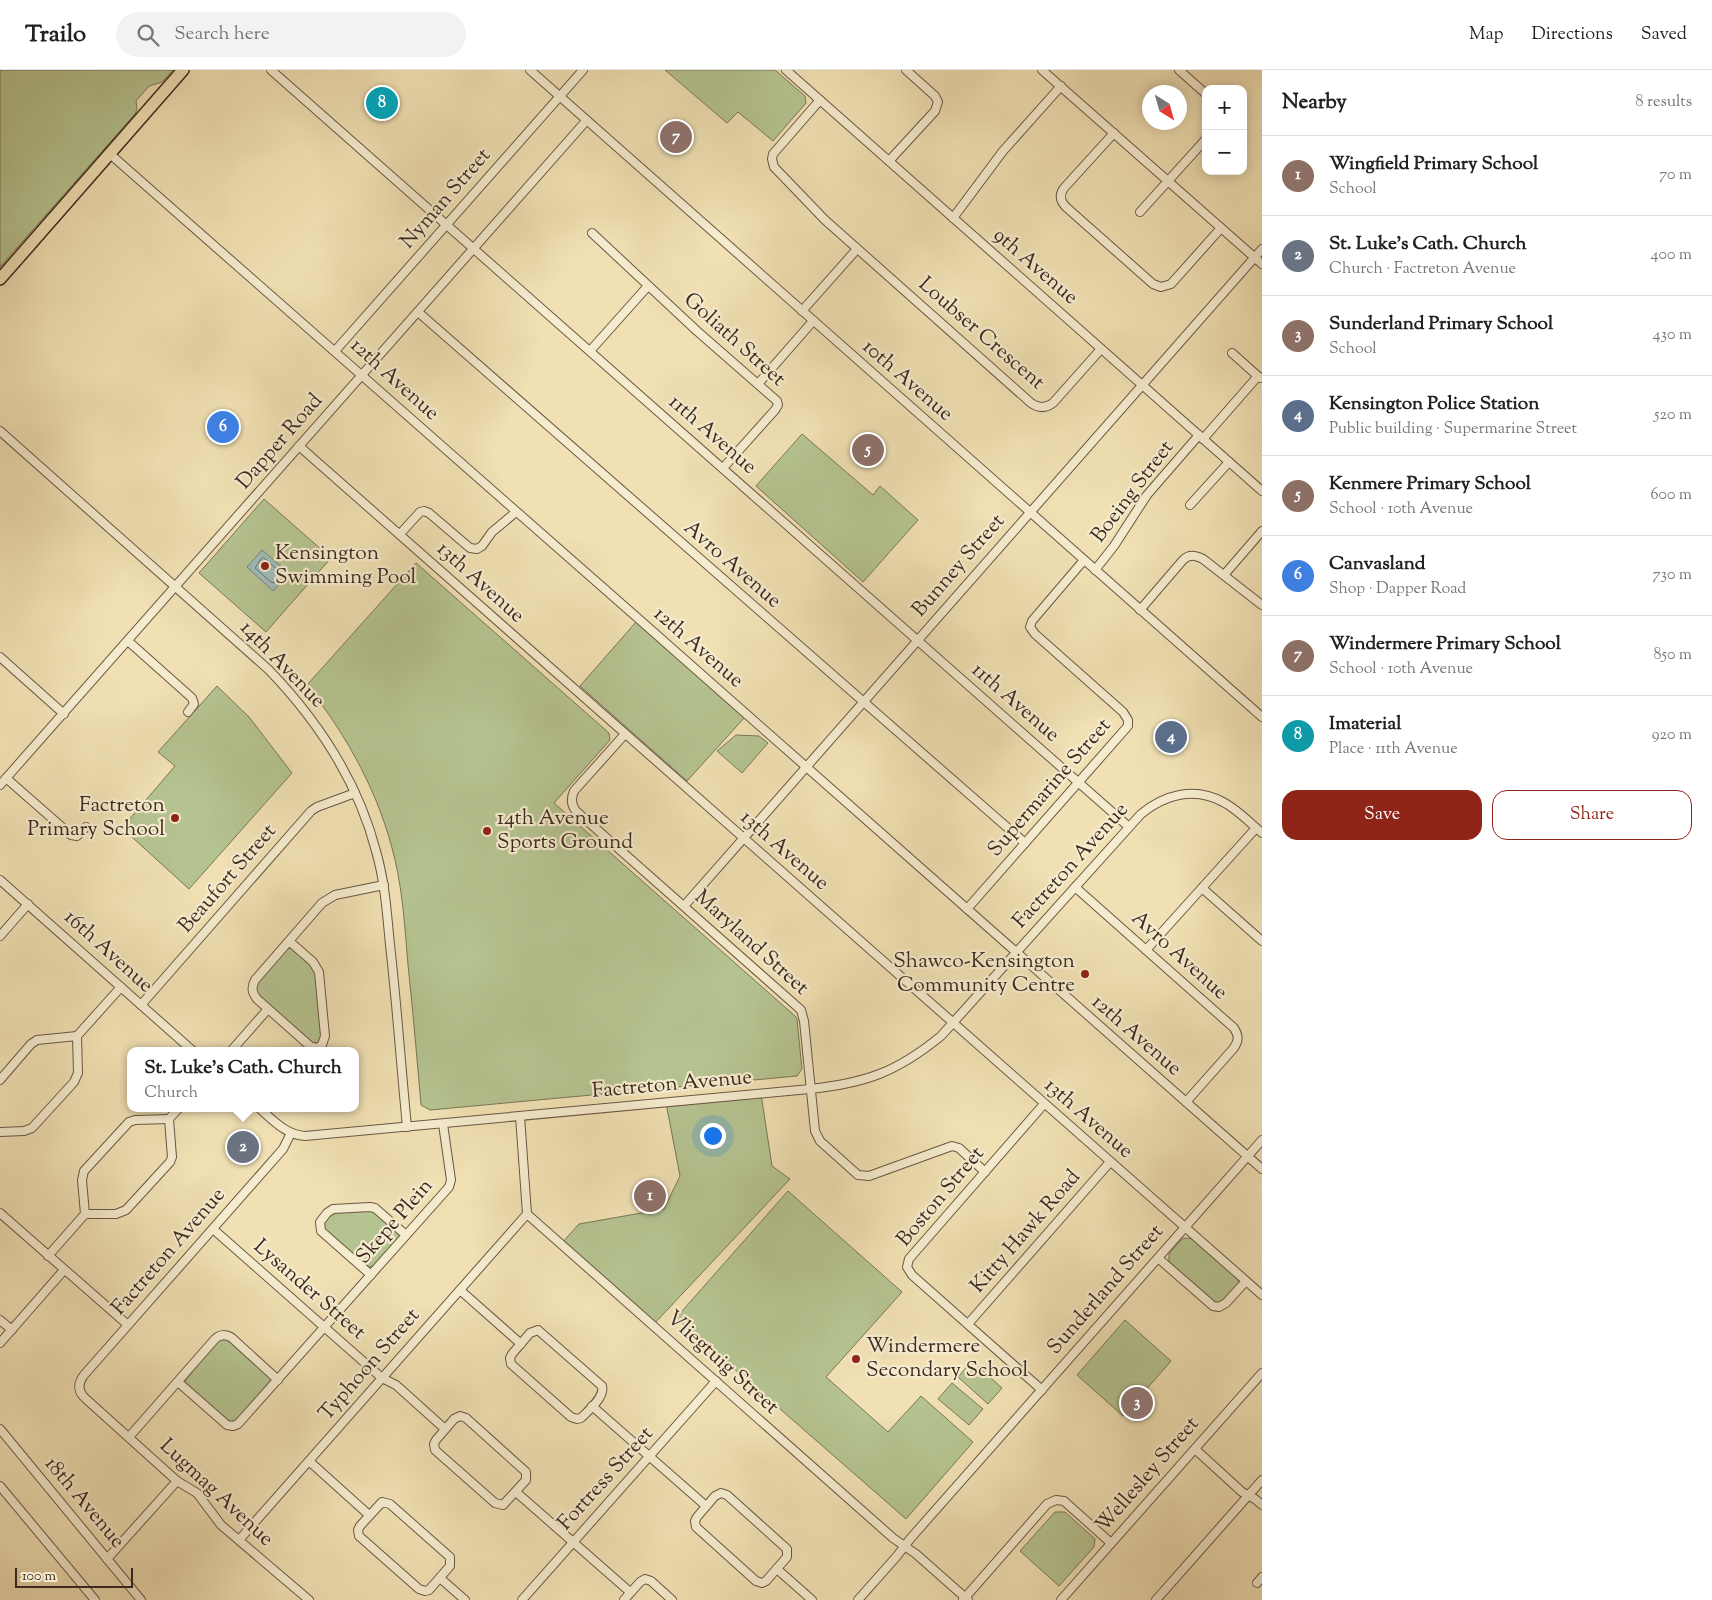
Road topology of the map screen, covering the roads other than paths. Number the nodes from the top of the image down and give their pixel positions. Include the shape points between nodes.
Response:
1 (184, 70) edge
2 (271, 70) edge
3 (530, 70) edge
4 (583, 70) edge
5 (786, 70) edge
6 (906, 70) edge
7 (1042, 70) edge
8 (1179, 70) edge
9 (1060, 86) junction
10 (1202, 90) edge
11 (560, 96) junction
12 (820, 100) junction
13 (586, 121) junction
14 (1114, 133) junction
15 (1202, 143) edge
16 (110, 154) junction
17 (889, 161) junction
18 (1168, 181) junction
19 (1140, 212) dead end
20 (953, 218) junction
21 (447, 225) junction
22 (1221, 228) junction
23 (592, 233) dead end
24 (474, 248) junction
25 (857, 249) junction
26 (1262, 249) edge
27 (1254, 258) junction
28 (1262, 264) edge
29 (0, 279) edge
30 (648, 286) junction
31 (418, 312) junction
32 (802, 312) junction
33 (813, 321) junction
34 (1101, 349) junction
35 (335, 351) junction
36 (590, 351) junction
37 (1232, 353) dead end
38 (362, 375) junction
39 (1260, 378) edge
40 (758, 384) junction
41 (1142, 385) junction
42 (0, 431) edge
43 (1201, 437) junction
44 (299, 446) junction
45 (1229, 462) junction
46 (723, 468) junction
47 (1262, 491) edge
48 (1190, 506) dead end
49 (516, 512) junction
50 (1030, 512) junction
51 (1262, 532) edge
52 (400, 534) junction
53 (1084, 560) junction
54 (1095, 570) junction
55 (1224, 575) junction
56 (176, 586) junction
57 (1262, 605) edge
58 (1140, 610) junction
59 (918, 640) junction
60 (128, 641) junction
61 (0, 657) edge
62 (863, 702) junction
63 (188, 712) dead end
64 (64, 714) junction
65 (1262, 717) edge
66 (625, 734) junction
67 (806, 767) junction
68 (6, 778) junction
69 (1079, 782) junction
70 (0, 785) edge
71 (355, 793) junction
72 (86, 826) dead end
73 (1129, 827) junction
74 (1259, 830) edge
75 (743, 838) junction
76 (1025, 843) junction
77 (0, 880) edge
78 (384, 885) junction
79 (1076, 887) junction
80 (1202, 888) junction
81 (28, 904) junction
82 (684, 906) junction
83 (967, 910) junction
84 (0, 936) edge
85 (289, 941) junction
86 (1262, 941) edge
87 (1146, 950) junction
88 (1016, 954) junction
89 (121, 987) junction
90 (141, 1005) junction
91 (268, 1009) junction
92 (953, 1024) junction
93 (77, 1036) junction
94 (188, 1047) edge
95 (235, 1047) edge
96 (314, 1047) edge
97 (319, 1047) edge
98 (0, 1080) edge
99 (810, 1090) junction
100 (1186, 1102) junction
101 (1044, 1104) junction
102 (175, 1112) edge
103 (264, 1112) edge
104 (520, 1116) junction
105 (168, 1120) junction
106 (443, 1124) junction
107 (407, 1127) junction
108 (0, 1132) edge
109 (291, 1133) junction
110 (1262, 1140) edge
111 (1247, 1157) junction
112 (1110, 1162) junction
113 (1262, 1169) edge
114 (985, 1172) junction
115 (0, 1213) edge
116 (85, 1214) junction
117 (527, 1214) junction
118 (1185, 1227) junction
119 (213, 1229) junction
120 (406, 1235) junction
121 (48, 1256) junction
122 (1158, 1258) junction
123 (64, 1270) junction
124 (371, 1275) junction
125 (1246, 1281) junction
126 (460, 1290) junction
127 (1262, 1295) edge
128 (0, 1320) edge
129 (968, 1324) junction
130 (128, 1325) junction
131 (324, 1328) junction
132 (12, 1330) junction
133 (0, 1343) edge
134 (521, 1344) junction
135 (1262, 1373) edge
136 (382, 1378) junction
137 (278, 1380) junction
138 (716, 1381) junction
139 (178, 1382) junction
140 (80, 1390) joint
141 (1042, 1390) junction
142 (592, 1406) junction
143 (0, 1429) edge
144 (445, 1429) junction
145 (129, 1437) junction
146 (1195, 1449) junction
147 (649, 1457) junction
148 (309, 1461) junction
149 (1262, 1480) edge
150 (178, 1481) junction
151 (0, 1486) edge
152 (516, 1492) junction
153 (1248, 1496) junction
154 (1262, 1505) edge
155 (706, 1506) junction
156 (370, 1515) junction
157 (239, 1540) junction
158 (573, 1542) junction
159 (1111, 1543) junction
160 (905, 1546) junction
161 (107, 1559) junction
162 (777, 1569) junction
163 (440, 1578) junction
164 (630, 1592) junction
165 (1162, 1594) junction
166 (965, 1599) edge
167 (95, 1600) edge
168 (141, 1600) edge
169 (309, 1600) edge
170 (465, 1600) edge
171 (522, 1600) edge
172 (624, 1600) edge
173 (672, 1600) edge
174 (812, 1600) edge
175 (858, 1600) edge
176 (1061, 1600) edge
177 (1156, 1600) edge
178 (1169, 1600) edge

1 - 16 main road
2 - 21 street, 11th Avenue
3 - 11 street, 10th Avenue
4 - 11 street, Nyman Street
5 - 12 street, 9th Avenue
6 - 17 street via 935,96 937,106
7 - 9 street
8 - 10 street
9 - 14 street
9 - 20 street via 1003,151
11 - 13 street, 10th Avenue
11 - 21 street, Nyman Street
12 - 17 street, 9th Avenue
12 - 25 street, Loubser Crescent via 775,151 772,162 776,170
13 - 24 street, Dapper Road
13 - 32 street, 10th Avenue
14 - 18 street
14 - 22 street via 1062,191 1061,201 1152,284 1161,287 1171,284
15 - 18 street
16 - 29 main road
16 - 35 street, 12th Avenue
17 - 20 street, 9th Avenue
18 - 19 street
18 - 22 street
20 - 34 street, 9th Avenue
21 - 24 street, 11th Avenue
21 - 35 street, Nyman Street
22 - 27 street
23 - 30 street, Goliath Street
24 - 31 street, Dapper Road
24 - 36 street, 11th Avenue
25 - 32 street
25 - 34 street, Loubser Crescent via 1036,406 1046,407 1053,403
26 - 27 street, Bunney Street
27 - 28 street
27 - 41 street, Bunney Street
30 - 36 street
30 - 40 street, Goliath Street
31 - 38 street, Dapper Road
31 - 62 street, Avro Avenue
32 - 33 street, 10th Avenue
33 - 40 street
33 - 50 street, 10th Avenue
34 - 41 street, 9th Avenue
35 - 38 street, 12th Avenue
36 - 46 street, 11th Avenue
37 - 39 street
38 - 44 street, Dapper Road
38 - 49 street, 12th Avenue
39 - 43 street, Boeing Street
40 - 46 street, Goliath Street via 775,399 777,408
41 - 43 street, 9th Avenue
41 - 50 street, Bunney Street
42 - 56 street, 14th Avenue
43 - 45 street, 9th Avenue
43 - 54 street, Boeing Street via 1147,495
44 - 52 street, 13th Avenue
44 - 56 street, Dapper Road
45 - 47 street, 9th Avenue
45 - 48 street
46 - 59 street, 11th Avenue
49 - 52 street via 475,550 427,511 420,512
49 - 67 street, 12th Avenue
50 - 53 street, 10th Avenue
50 - 59 street, Bunney Street
51 - 55 street
52 - 66 street, 13th Avenue
53 - 54 street, 10th Avenue
53 - 69 street, Supermarine Street via 1030,623 1035,634 1128,720 1128,726
54 - 58 street, 10th Avenue
55 - 57 street
55 - 58 street via 1198,556 1187,557
56 - 60 street, Dapper Road
56 - 71 street, 14th Avenue via 250,652 293,696 332,749
58 - 65 street, 10th Avenue
59 - 62 street, Bunney Street
59 - 69 street, 11th Avenue
60 - 63 street via 192,698 194,704
60 - 64 street, Dapper Road
61 - 64 street
62 - 67 street, Bunney Street
62 - 76 street, Avro Avenue
64 - 68 street, Dapper Road
66 - 75 street, 13th Avenue
66 - 82 street, Maryland Street via 574,791 572,806
67 - 75 street, Bunney Street
67 - 83 street, 12th Avenue
68 - 70 street, Dapper Road
68 - 72 street via 71,835 77,836
69 - 73 street, 11th Avenue
69 - 76 street, Supermarine Street
71 - 78 street, 14th Avenue via 376,851
71 - 90 street, Beaufort Street via 311,811
73 - 74 street, Factreton Avenue via 1151,806 1174,795 1187,793 1210,796 1223,802
73 - 79 street, Factreton Avenue
74 - 80 street
75 - 82 street, Bunney Street
75 - 92 street, 13th Avenue
76 - 83 street, Supermarine Street
77 - 81 street, 16th Avenue
78 - 85 street via 335,895 322,903
78 - 107 street, 14th Avenue
79 - 87 street, Avro Avenue
79 - 88 street, Factreton Avenue
80 - 86 street
80 - 87 street
81 - 84 street
81 - 89 street, 16th Avenue
82 - 99 street, Maryland Street via 801,1010
83 - 88 street, 12th Avenue
85 - 91 street via 252,986 254,994
85 - 97 street via 313,962 319,972 325,1036
87 - 100 street, Avro Avenue via 1238,1034 1233,1049
88 - 92 street, Factreton Avenue
88 - 100 street, 12th Avenue
89 - 90 street, 16th Avenue
89 - 93 street
90 - 94 street, 16th Avenue
91 - 95 street
91 - 96 street
92 - 99 street, Factreton Avenue via 930,1045 891,1069 862,1081
92 - 101 street, 13th Avenue
93 - 98 street via 37,1040
93 - 108 street via 78,1073 74,1082 32,1128
99 - 104 street, Factreton Avenue
99 - 114 street, Maryland Street via 817,1136 858,1175 869,1176 952,1146 959,1148
100 - 111 street, 12th Avenue
101 - 112 street, 13th Avenue
101 - 114 street, Boston Street
102 - 105 street
103 - 109 street
104 - 106 street, Factreton Avenue
104 - 117 street
105 - 116 street via 129,1122 110,1142 82,1176
105 - 116 street via 170,1162 126,1210 116,1214
106 - 107 street, Factreton Avenue
106 - 120 street, Skepe Plein via 450,1184
107 - 109 street, Factreton Avenue via 304,1136
109 - 119 street, Factreton Avenue via 283,1149
110 - 111 street, Sunderland Street
111 - 113 street, 12th Avenue
111 - 118 street, Sunderland Street
112 - 118 street, 13th Avenue
112 - 129 street, Kitty Hawk Road
114 - 129 street, Boston Street via 909,1259 907,1268
115 - 121 street
116 - 121 street
117 - 126 street, Typhoon Street
117 - 138 street, Vliegtuig Street
118 - 122 street, Sunderland Street
118 - 125 street, 13th Avenue
119 - 130 street, Factreton Avenue
119 - 131 street, Lysander Street
120 - 124 street, Skepe Plein
120 - 124 street via 376,1208 335,1209 327,1213 320,1222 321,1231
121 - 123 street
122 - 125 street via 1213,1306 1226,1303
122 - 141 street, Sunderland Street
123 - 130 street
123 - 132 street
124 - 131 street, Skepe Plein
125 - 127 street, 13th Avenue
126 - 134 street
126 - 136 street, Typhoon Street
128 - 132 street
129 - 141 street, Boston Street
130 - 140 street, Factreton Avenue via 81,1378
131 - 136 street, Lysander Street
131 - 137 street, Skepe Plein
132 - 133 street
134 - 142 street via 511,1356 511,1364 545,1395 575,1419 581,1418
134 - 142 street via 538,1330 561,1349 602,1386 602,1394
135 - 146 street, Wellesley Street
136 - 144 street, Lysander Street via 396,1385
136 - 148 street, Typhoon Street
137 - 139 street, Skepe Plein via 233,1426 225,1423
137 - 139 street via 232,1338 224,1335 215,1339
138 - 147 street, Fortress Street
138 - 160 street, Vliegtuig Street
139 - 145 street
140 - 145 street, Lugmag Avenue
141 - 160 street, Sunderland Street
142 - 147 street
143 - 161 street, 18th Avenue
144 - 152 street via 456,1418 464,1417 525,1470 526,1480
144 - 152 street via 434,1442 436,1452 497,1504 505,1504
145 - 150 street, Lugmag Avenue
146 - 153 street
146 - 159 street, Wellesley Street
147 - 155 street
147 - 158 street, Fortress Street
148 - 156 street
148 - 157 street, Typhoon Street
149 - 153 street
150 - 157 street, Lugmag Avenue via 197,1493 212,1515
150 - 161 street
151 - 167 street
152 - 158 street
153 - 154 street
153 - 165 street
155 - 162 street via 717,1495 727,1495 787,1549 787,1557
155 - 162 street via 696,1519 696,1527 756,1580 766,1581
156 - 163 street via 380,1503 388,1503 450,1557 449,1567
156 - 163 street via 358,1530 359,1536 421,1590 429,1590
157 - 169 street, Lugmag Avenue
158 - 164 street
158 - 171 street, Fortress Street
159 - 166 street via 1064,1501 1056,1500 1047,1504
159 - 176 street, Wellesley Street
160 - 166 street, Vliegtuig Street
160 - 175 street, Sunderland Street
161 - 168 street, 18th Avenue
162 - 174 street
163 - 170 street
164 - 172 street
164 - 173 street via 641,1581 647,1580
165 - 177 street
165 - 178 street

